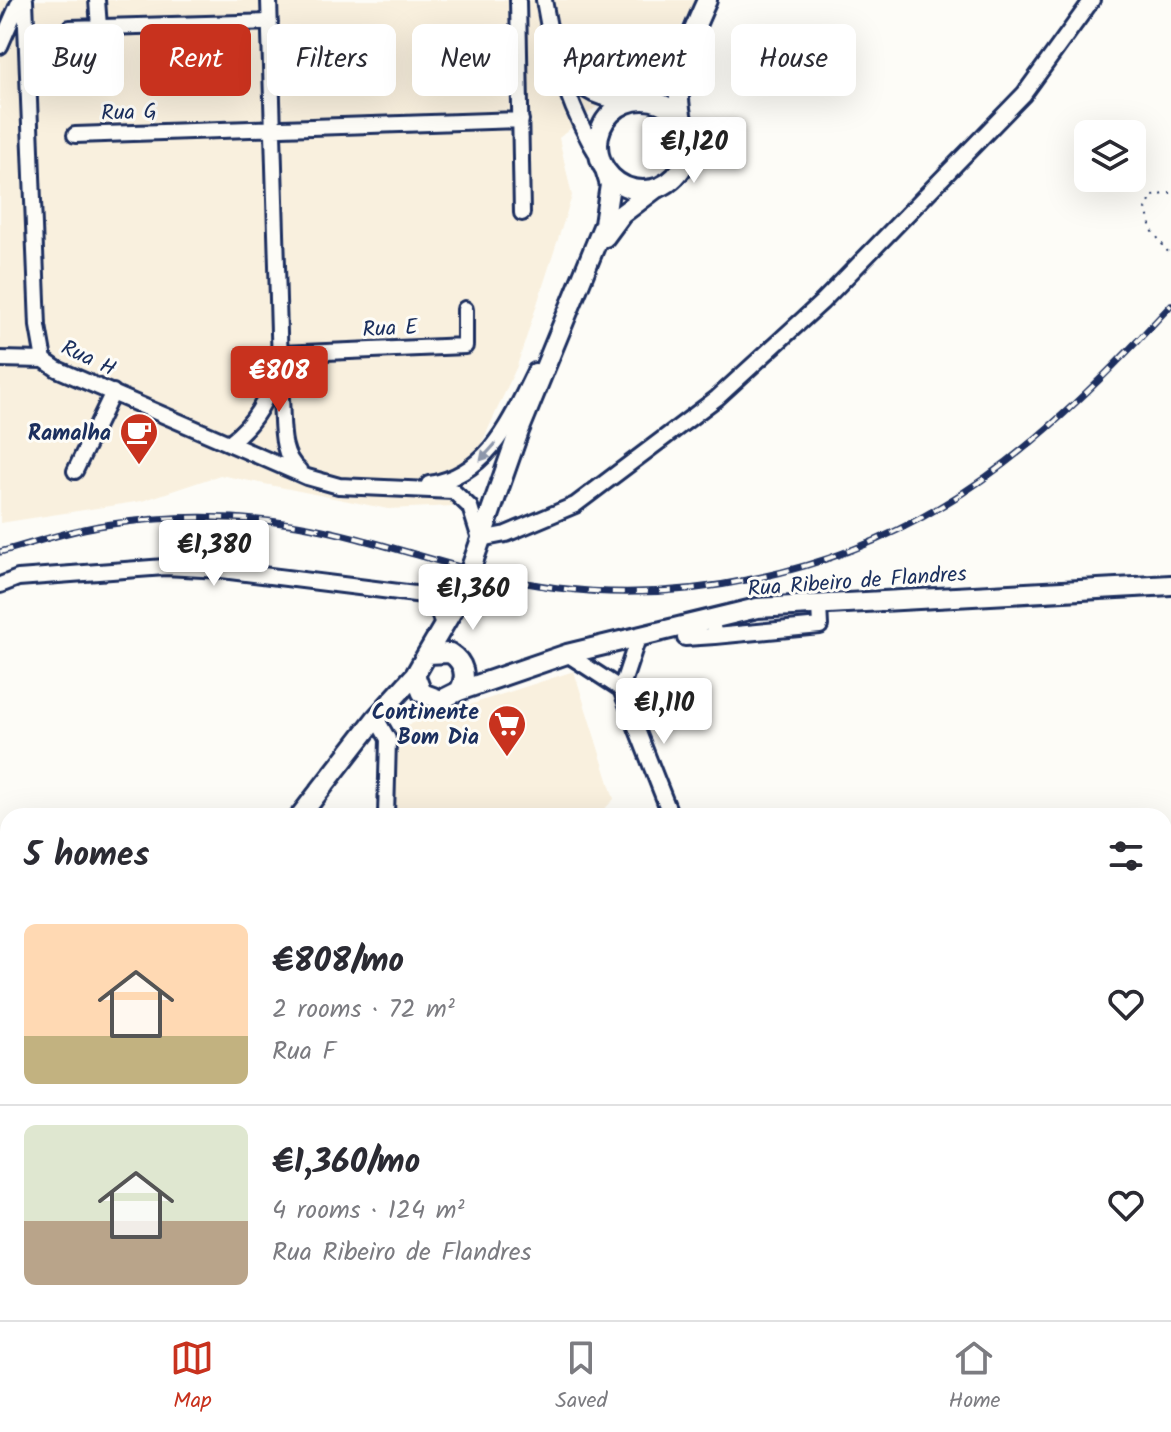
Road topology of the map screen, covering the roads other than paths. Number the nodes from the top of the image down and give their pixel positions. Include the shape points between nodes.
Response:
1 (23, 0) edge
2 (97, 0) edge
3 (269, 0) edge
4 (518, 0) edge
5 (544, 0) edge
6 (707, 0) edge
7 (1092, 0) edge
8 (270, 22) junction
9 (99, 24) edge
10 (549, 24) edge
11 (696, 24) edge
12 (124, 26) edge
13 (1, 39) edge
14 (571, 96) edge
15 (599, 96) edge
16 (646, 96) edge
17 (678, 96) edge
18 (639, 101) junction
19 (521, 120) junction
20 (683, 125) junction
21 (274, 128) junction
22 (75, 135) dead end
23 (603, 164) junction
24 (659, 187) junction
25 (522, 213) dead end
26 (579, 286) junction
27 (465, 309) dead end
28 (280, 354) junction
29 (0, 359) edge
30 (44, 360) junction
31 (113, 392) junction
32 (230, 442) junction
33 (75, 471) dead end
34 (307, 477) junction
35 (409, 488) junction
36 (480, 539) junction
37 (466, 582) junction
38 (0, 585) edge
39 (1171, 585) edge
40 (423, 595) junction
41 (457, 605) junction
42 (444, 627) junction
43 (713, 627) junction
44 (639, 635) junction
45 (685, 638) dead end
46 (427, 654) junction
47 (567, 654) junction
48 (463, 666) junction
49 (505, 674) junction
50 (415, 675) junction
51 (621, 689) junction
52 (459, 691) junction
53 (428, 697) junction
54 (376, 718) junction
55 (306, 808) edge
56 (386, 808) edge
57 (668, 808) edge

1 - 13 street
1 - 30 street, Rua H via 38,326
2 - 9 street
3 - 8 street
4 - 19 street
5 - 10 street
6 - 11 main road
7 - 36 street via 1024,94 822,302 717,398 575,505 506,534
8 - 12 street
8 - 21 street
14 - 23 street via 585,136
15 - 18 street
16 - 18 main road
17 - 20 main road
18 - 20 main road via 674,112
18 - 23 main road via 608,117 600,130
19 - 21 street, Rua G
19 - 25 street
20 - 24 main road via 687,154 672,180
21 - 22 street, Rua G
21 - 28 street
23 - 24 main road via 629,188
23 - 26 main road via 609,204
24 - 26 main road via 622,214
26 -> 35 street, Rua H via 493,446 461,474
26 - 36 main road
27 - 28 street, Rua E via 465,346
28 - 32 street via 260,409
28 - 34 street via 284,446 289,462
29 - 30 street
30 - 31 street, Rua H
31 - 32 street, Rua H
31 - 33 street
32 - 34 street, Rua H
34 - 35 street, Rua H via 339,486
35 - 36 street, Rua H via 463,496
36 - 37 main road
37 - 40 street
37 - 41 main road
38 - 40 street via 18,578 165,567
39 - 43 main road, Rua Ribeiro de Flandres via 757,608
40 - 42 street via 437,608
41 - 42 main road
41 - 48 main road via 452,632
42 - 46 main road
43 - 44 main road, Rua Ribeiro de Flandres
43 - 45 street
44 - 47 main road, Rua Ribeiro de Flandres
44 - 51 street
46 - 48 main road, Rua Ribeiro de Flandres via 442,651
46 - 50 main road
47 - 49 main road, Rua Ribeiro de Flandres
47 - 51 street
48 - 49 main road, Rua Ribeiro de Flandres
48 - 52 main road
49 - 52 main road, Rua Ribeiro de Flandres
50 - 53 main road
50 - 54 main road
51 - 57 street
52 - 53 main road, Rua Ribeiro de Flandres via 441,700
53 - 54 main road, Rua Ribeiro de Flandres
54 - 55 main road
54 - 56 street via 388,739

